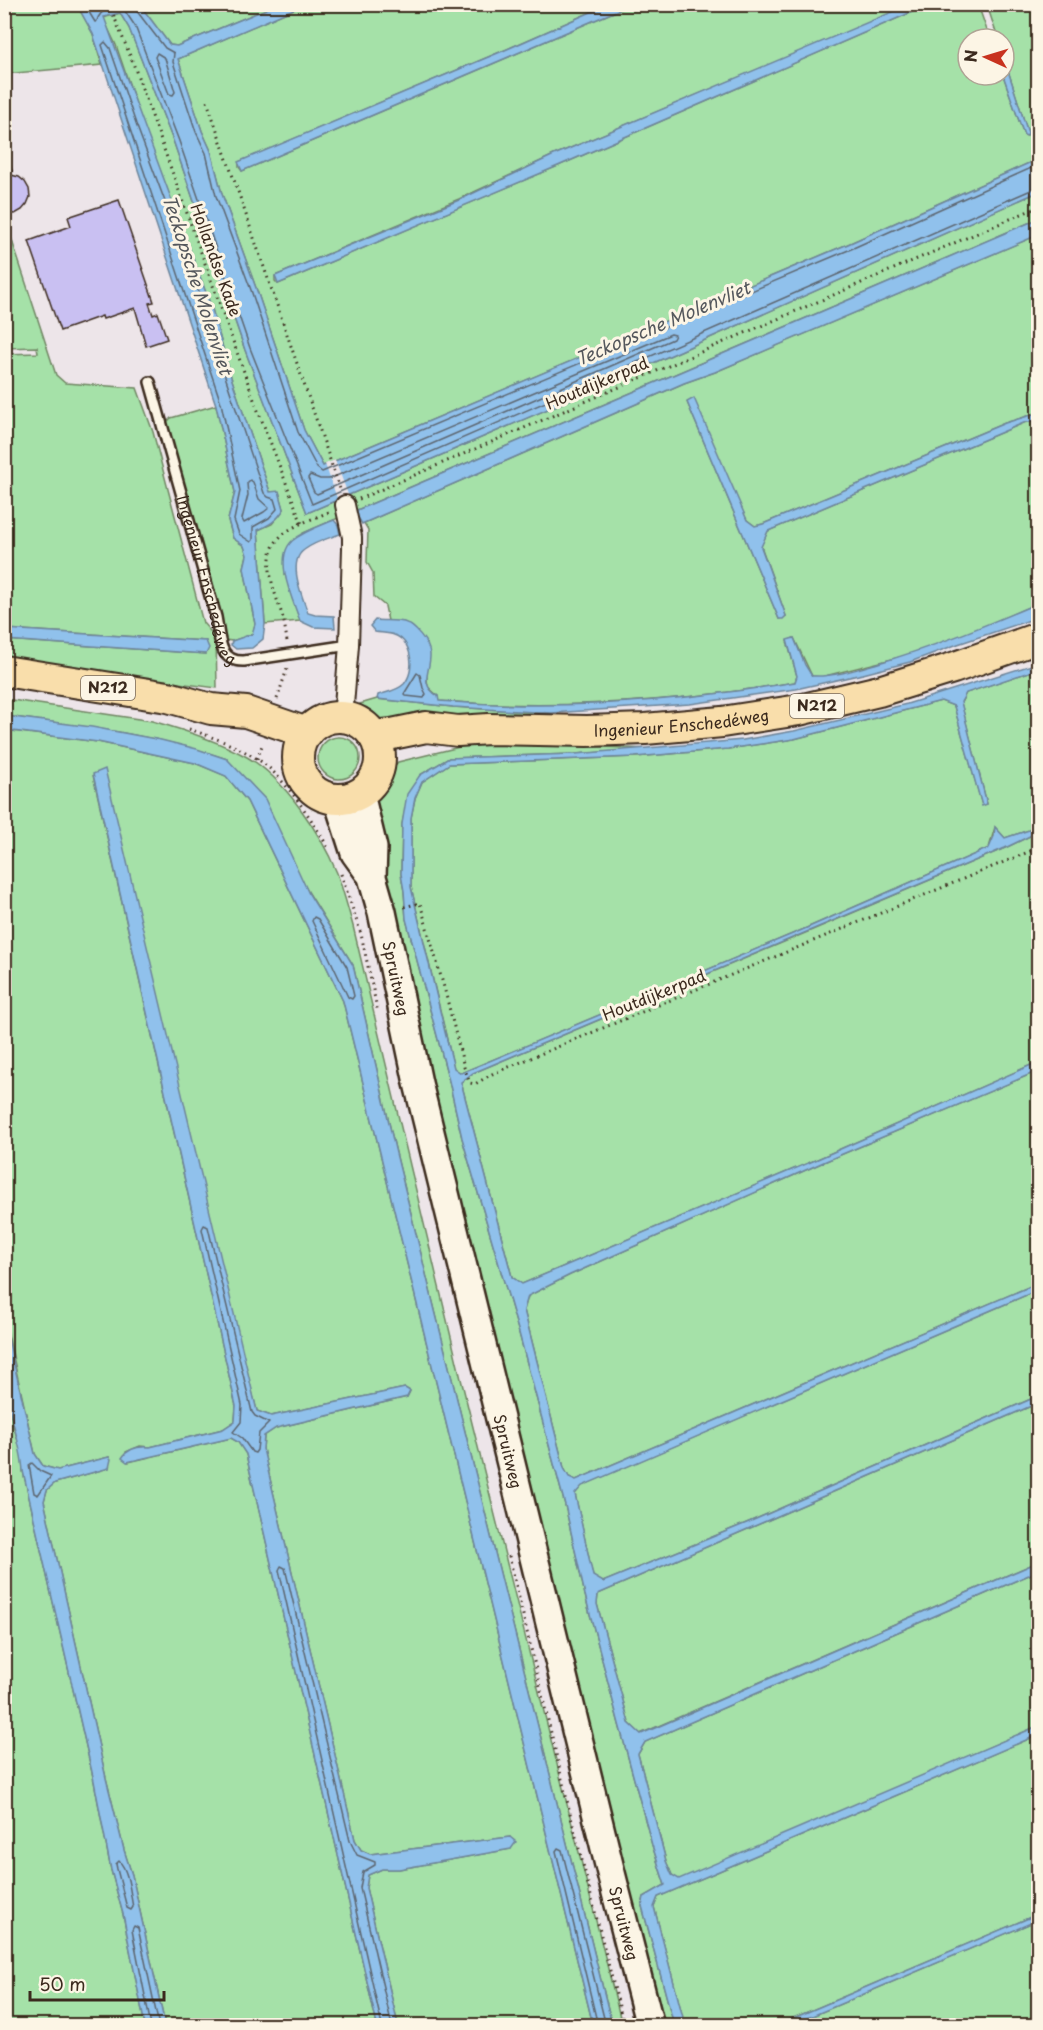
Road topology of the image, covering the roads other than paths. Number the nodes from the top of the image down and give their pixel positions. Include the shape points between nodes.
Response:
1 (150, 382) dead end
2 (342, 497) road end
3 (1038, 638) edge
4 (349, 645) junction
5 (4, 671) edge
6 (343, 717) junction
7 (303, 743) junction
8 (377, 747) junction
9 (349, 797) junction
10 (651, 2025) edge

1 - 4 lane, Ingenieur Enschedéweg via 228,658 234,661
2 - 4 street via 352,537
3 - 8 main road, Ingenieur Enschedéweg / N212 via 943,672 799,710 645,729 458,731 426,727 392,735
4 - 6 street
5 - 7 main road, N212 via 168,698 211,709 240,729
6 - 7 main road via 318,723
6 - 8 main road via 362,723
7 - 9 main road via 298,765 309,786 318,794
8 - 9 main road via 377,775 367,789
9 - 10 main road, Spruitweg via 373,848 372,877 418,1083

